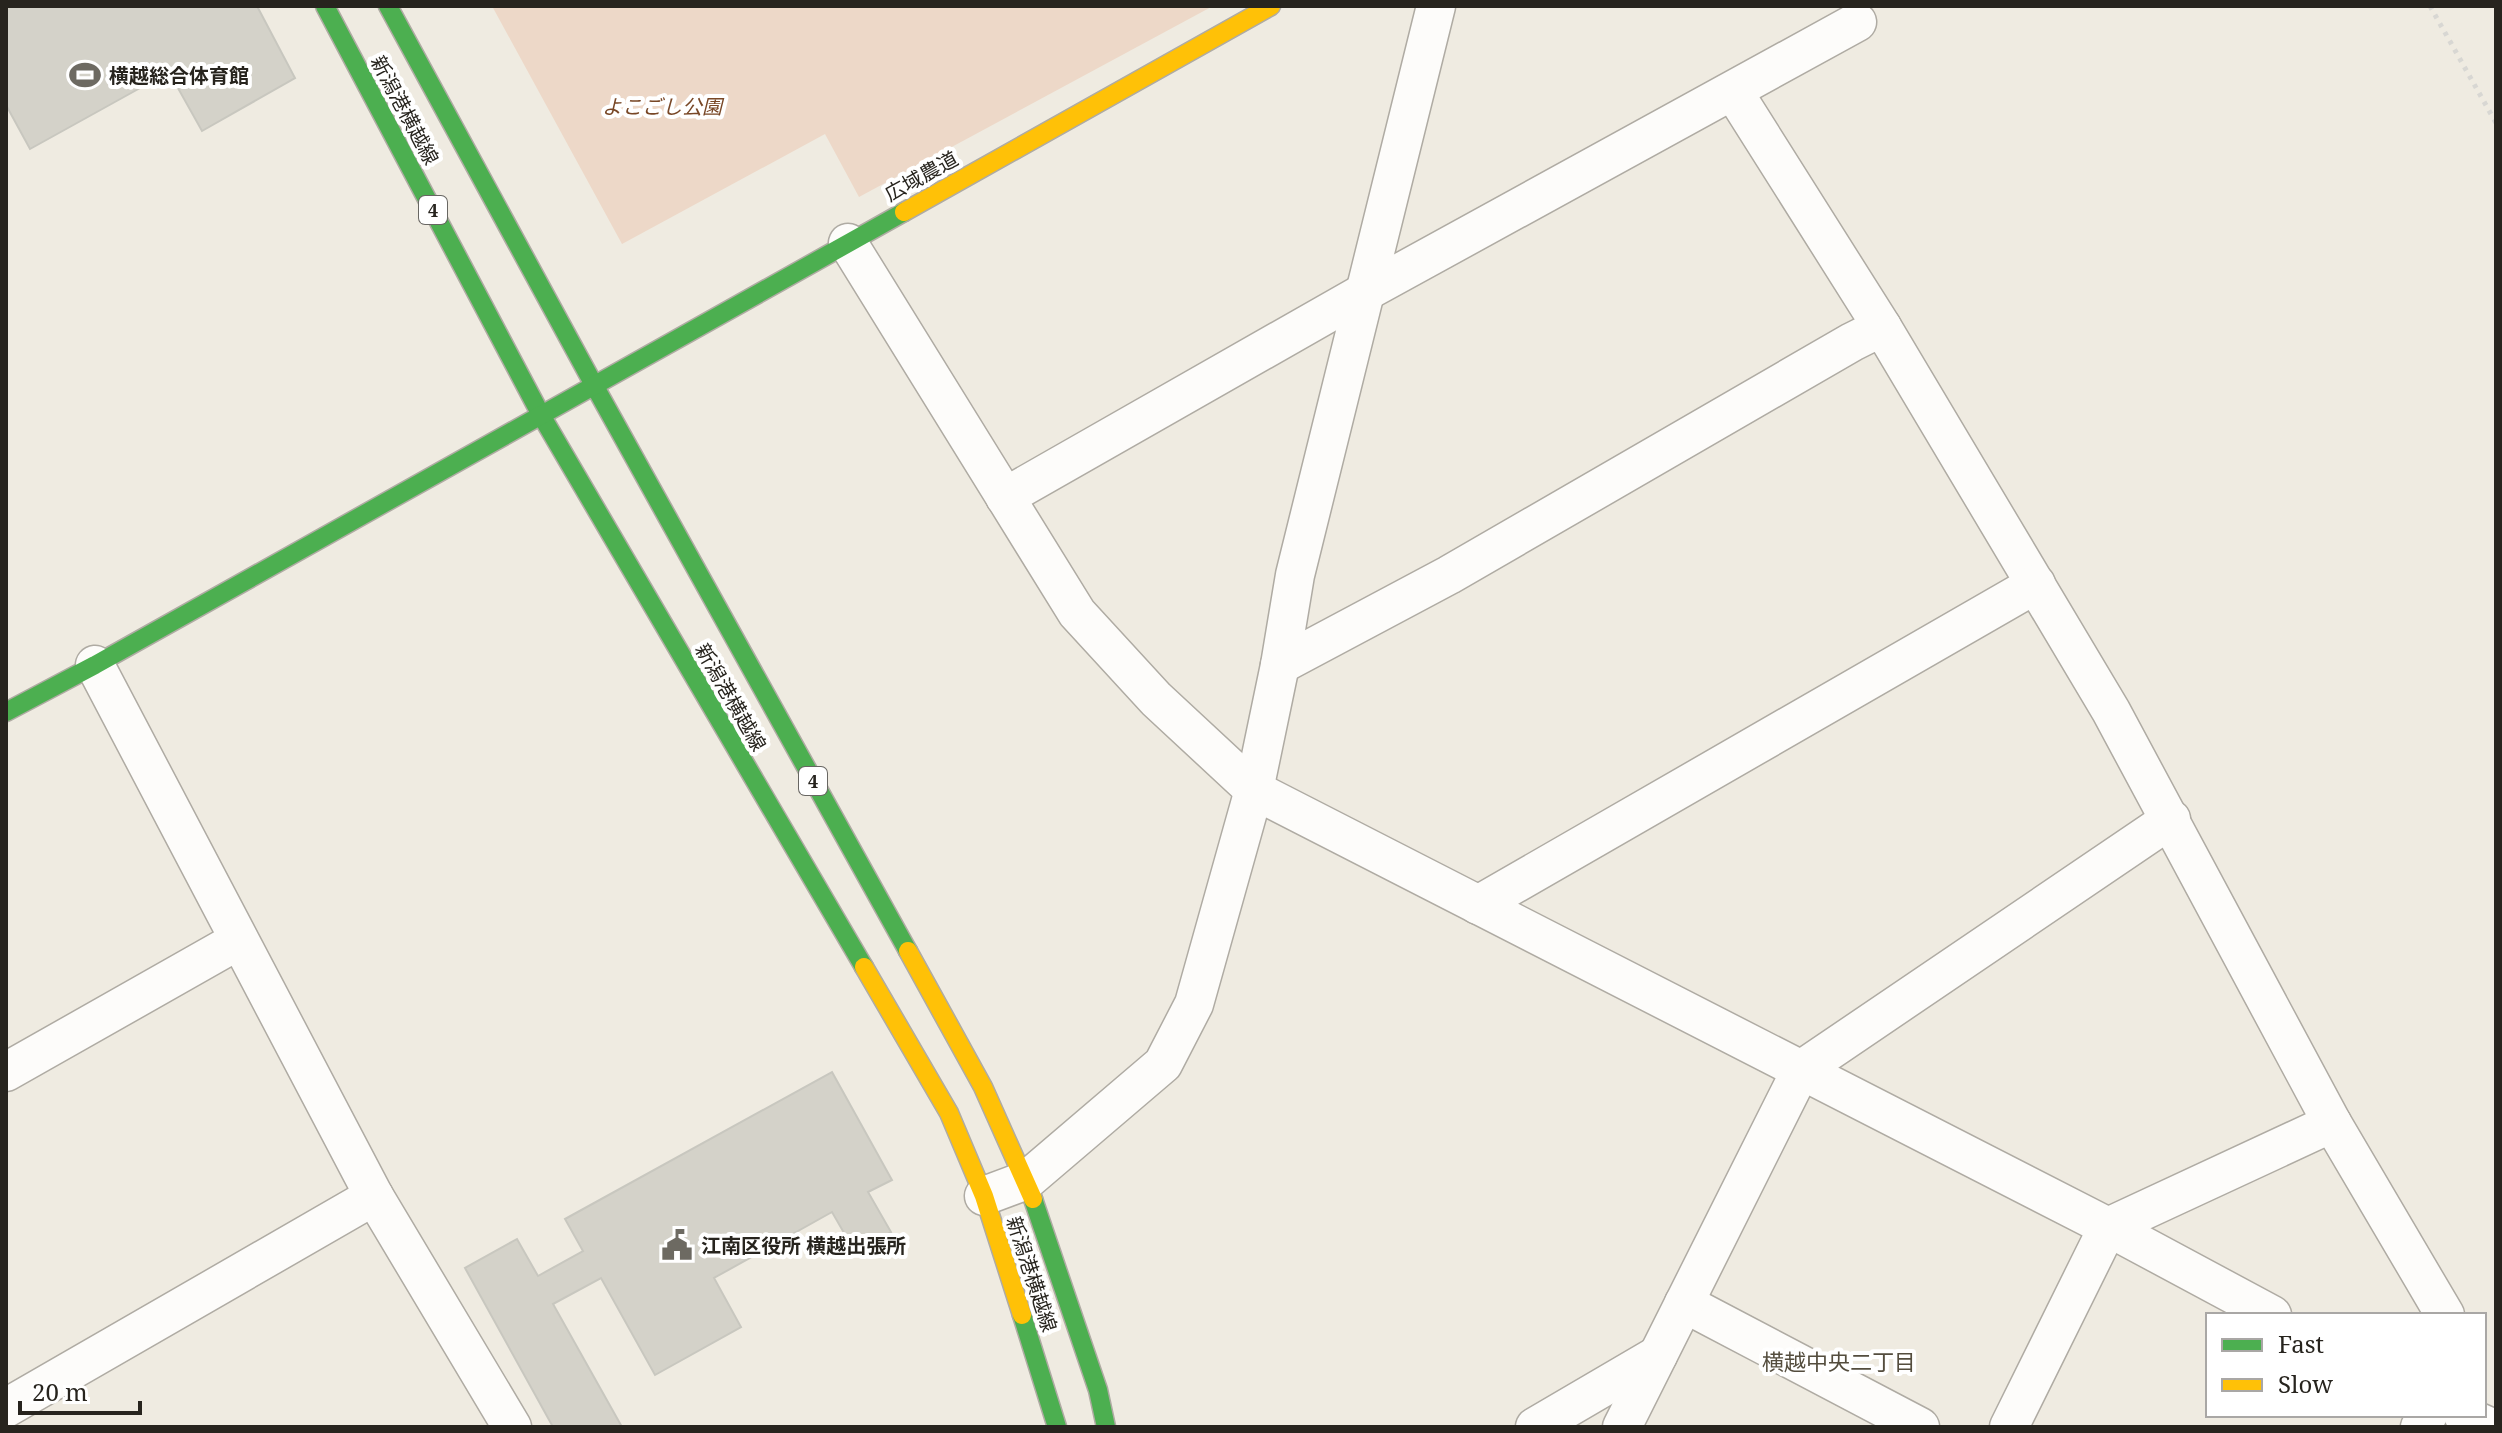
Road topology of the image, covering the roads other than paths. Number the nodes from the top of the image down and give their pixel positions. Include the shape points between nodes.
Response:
1 (325, 6) edge
2 (388, 6) edge
3 (1271, 6) edge
4 (1436, 6) edge
5 (1857, 22) dead end
6 (1733, 91) junction
7 (848, 243) junction
8 (1365, 292) junction
9 (1882, 327) junction
10 (594, 385) junction
11 (541, 415) junction
12 (1005, 497) junction
13 (2036, 584) junction
14 (95, 665) junction
15 (1280, 665) junction
16 (6, 712) edge
17 (1254, 790) junction
18 (2171, 819) junction
19 (1478, 905) junction
20 (239, 940) junction
21 (1801, 1070) junction
22 (6, 1072) edge
23 (2332, 1123) junction
24 (1027, 1180) junction
25 (374, 1196) junction
26 (984, 1196) junction
27 (2108, 1227) junction
28 (1684, 1303) junction
29 (2268, 1313) edge
30 (2444, 1313) edge
31 (1658, 1355) junction
32 (6, 1408) edge
33 (2468, 1417) edge
34 (512, 1427) edge
35 (1057, 1427) edge
36 (1106, 1427) edge
37 (1535, 1427) edge
38 (1622, 1427) edge
39 (1920, 1427) edge
40 (2009, 1427) edge
41 (2490, 1427) edge

1 - 11 main road, 新潟港横越線 / 4
2 - 10 main road, 新潟港横越線 / 4
3 - 7 main road, 広域農道
4 - 8 street
5 - 6 street
6 - 8 street
6 - 9 street
7 - 10 main road, 広域農道
7 - 12 street
8 - 12 street
8 - 15 street via 1295,575
9 - 13 street
9 - 15 street via 1449,575
10 - 11 main road, 広域農道
10 - 24 main road, 新潟港横越線 / 4 via 983,1087
11 - 14 main road, 広域農道
11 - 26 main road, 新潟港横越線 / 4 via 949,1113
12 - 17 street via 1077,613 1156,699
13 - 18 street
13 - 19 street
14 - 16 main road, 広域農道
14 - 20 street
15 - 17 street
17 - 19 street
17 - 24 street via 1194,1004 1163,1064
18 - 21 street
18 - 23 street
19 - 21 street
20 - 22 street
20 - 25 street
21 - 27 street
21 - 28 street
23 - 27 street
23 - 30 street
24 - 26 street
24 - 36 main road, 新潟港横越線 / 4
25 - 32 street
25 - 34 street
26 - 35 main road, 新潟港横越線 / 4
27 - 29 street
27 - 40 street
28 - 31 street
28 - 39 street
31 - 37 street
31 - 38 street
33 - 41 street

